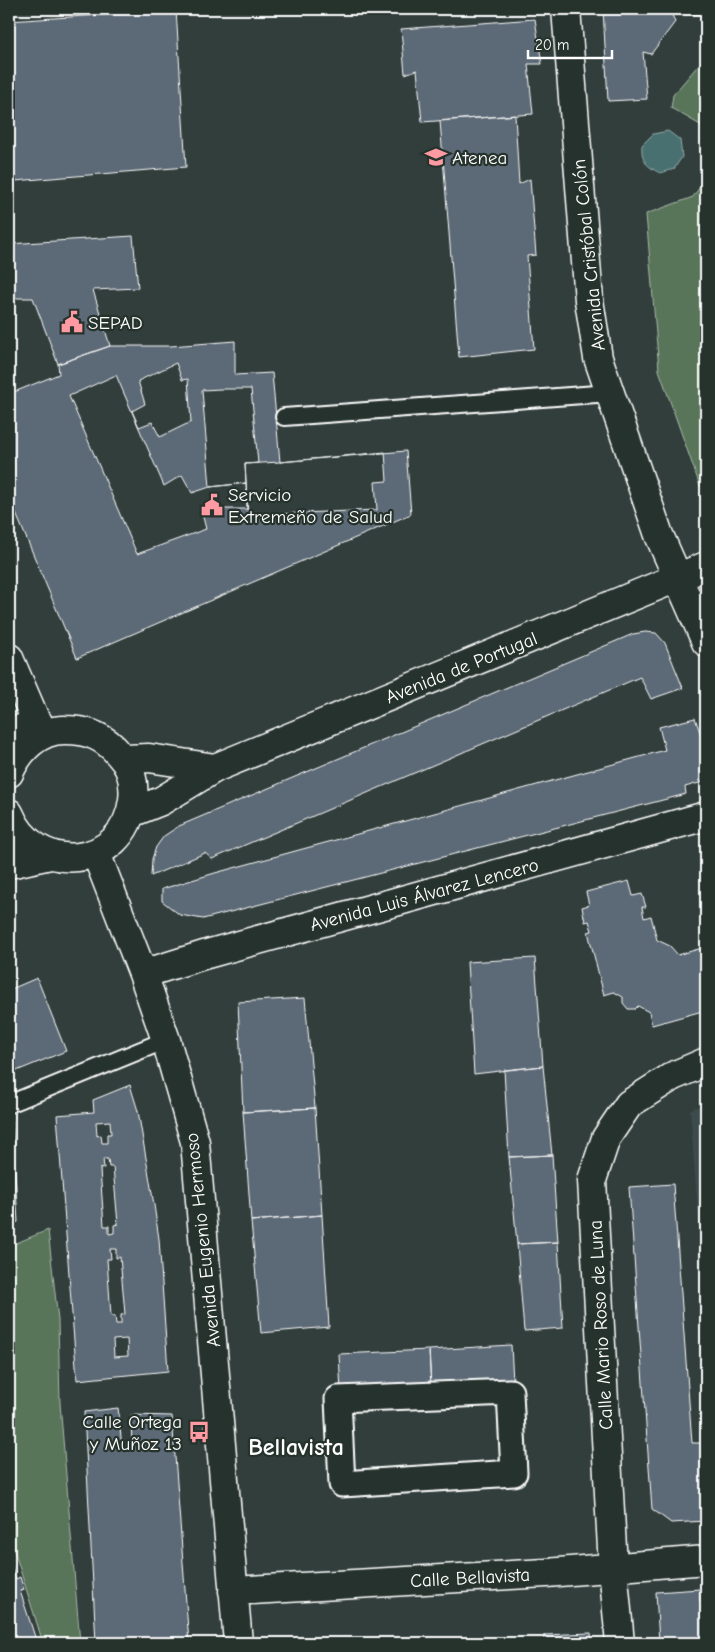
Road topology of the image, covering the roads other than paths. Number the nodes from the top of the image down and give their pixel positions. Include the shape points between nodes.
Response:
1 (566, 9) edge
2 (610, 393) junction
3 (284, 417) dead end
4 (706, 566) edge
5 (678, 577) junction
6 (706, 642) edge
7 (9, 658) edge
8 (40, 729) junction
9 (9, 734) edge
10 (124, 759) junction
11 (215, 768) junction
12 (9, 772) edge
13 (9, 813) edge
14 (132, 813) junction
15 (706, 816) edge
16 (96, 852) junction
17 (50, 855) junction
18 (9, 864) edge
19 (143, 974) junction
20 (166, 1040) junction
21 (706, 1062) edge
22 (9, 1104) edge
23 (510, 1392) joint
24 (706, 1560) edge
25 (613, 1567) junction
26 (233, 1591) junction
27 (238, 1643) edge
28 (620, 1643) edge

1 - 2 street, Avenida Cristóbal Colón via 589,300 598,358
2 - 3 lane
2 - 5 street, Avenida Cristóbal Colón via 659,535
4 - 5 street, Avenida de Portugal
5 - 6 street
5 - 11 street, Avenida de Portugal
7 - 8 street
8 - 9 street
8 - 10 street via 91,733 110,743
8 - 12 street
10 - 11 street via 149,758
10 - 14 street via 132,774
11 - 14 street, Avenida de Portugal via 162,801
13 - 17 street via 26,841
14 - 16 street via 121,833
15 - 19 street, Avenida Luis Álvarez Lencero
16 - 17 street via 64,858
16 - 19 street, Avenida Eugenio Hermoso
17 - 18 street
19 - 20 street, Avenida Eugenio Hermoso
20 - 22 lane
20 - 26 street, Avenida Eugenio Hermoso via 196,1142
21 - 25 street, Calle Mario Roso de Luna via 673,1076 628,1104 606,1138 592,1180
23 - 23 street via 514,1473 342,1484 338,1399
24 - 25 street, Calle Bellavista
25 - 26 street, Calle Bellavista
25 - 28 street, Calle Mario Roso de Luna
26 - 27 street, Avenida Eugenio Hermoso

